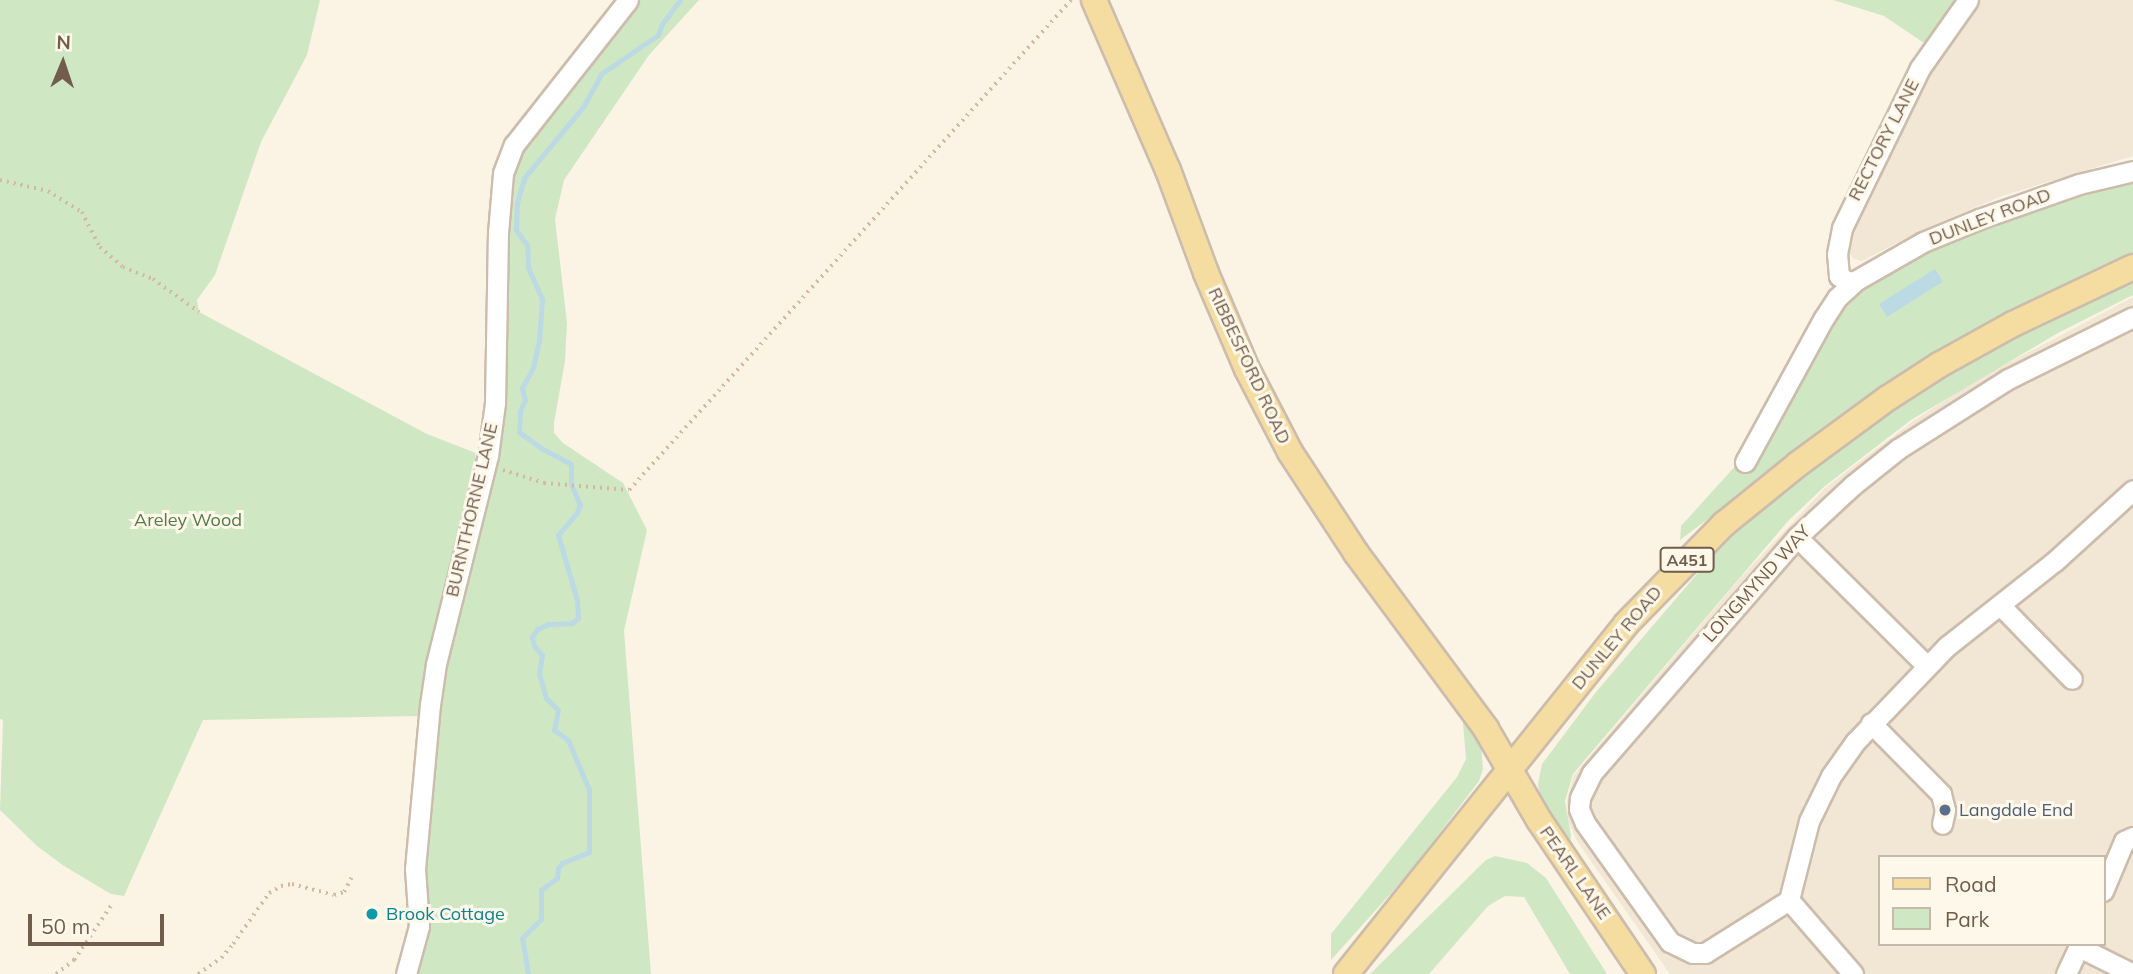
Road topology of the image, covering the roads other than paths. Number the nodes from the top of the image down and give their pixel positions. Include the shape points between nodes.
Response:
1 (628, 0) edge
2 (1094, 0) edge
3 (1968, 0) edge
4 (2133, 171) edge
5 (2133, 267) edge
6 (1855, 281) junction
7 (2133, 317) edge
8 (1745, 462) dead end
9 (2133, 490) edge
10 (1797, 537) junction
11 (2000, 605) junction
12 (1926, 665) junction
13 (2072, 679) dead end
14 (1871, 723) junction
15 (1509, 770) junction
16 (1942, 824) dead end
17 (2133, 837) edge
18 (2105, 886) edge
19 (1788, 900) junction
20 (2080, 946) edge
21 (407, 974) edge
22 (1346, 974) edge
23 (1643, 974) edge
24 (1853, 974) edge
25 (2066, 974) edge
26 (2133, 974) edge

1 - 21 street, BURNTHORNE LANE via 507,158 499,213 495,403 488,456 436,664 415,869 419,926
2 - 15 main road, RIBBESFORD ROAD via 1247,369 1290,452 1356,552 1486,729
3 - 6 street, RECTORY LANE via 1920,68 1842,228 1839,276
4 - 6 street, DUNLEY ROAD via 2079,184 1979,219 1923,242
5 - 15 main road, DUNLEY ROAD / A451 via 1939,365 1798,464 1724,524 1669,578 1626,624
6 - 8 street, DUNLEY ROAD via 1824,318
7 - 10 street, LONGMYND WAY via 2008,379 1940,421 1853,485
9 - 11 street
10 - 12 street
10 - 19 street, LONGMYND WAY via 1592,773 1579,809 1657,926 1682,949 1705,953
11 - 12 street
11 - 13 street
12 - 14 street
14 - 16 street via 1941,793
14 - 19 street via 1830,776
15 - 22 main road, DUNLEY ROAD / A451
15 - 23 main road, PEARL LANE
17 - 18 street via 2124,841
19 - 24 street
20 - 25 street
20 - 26 street

